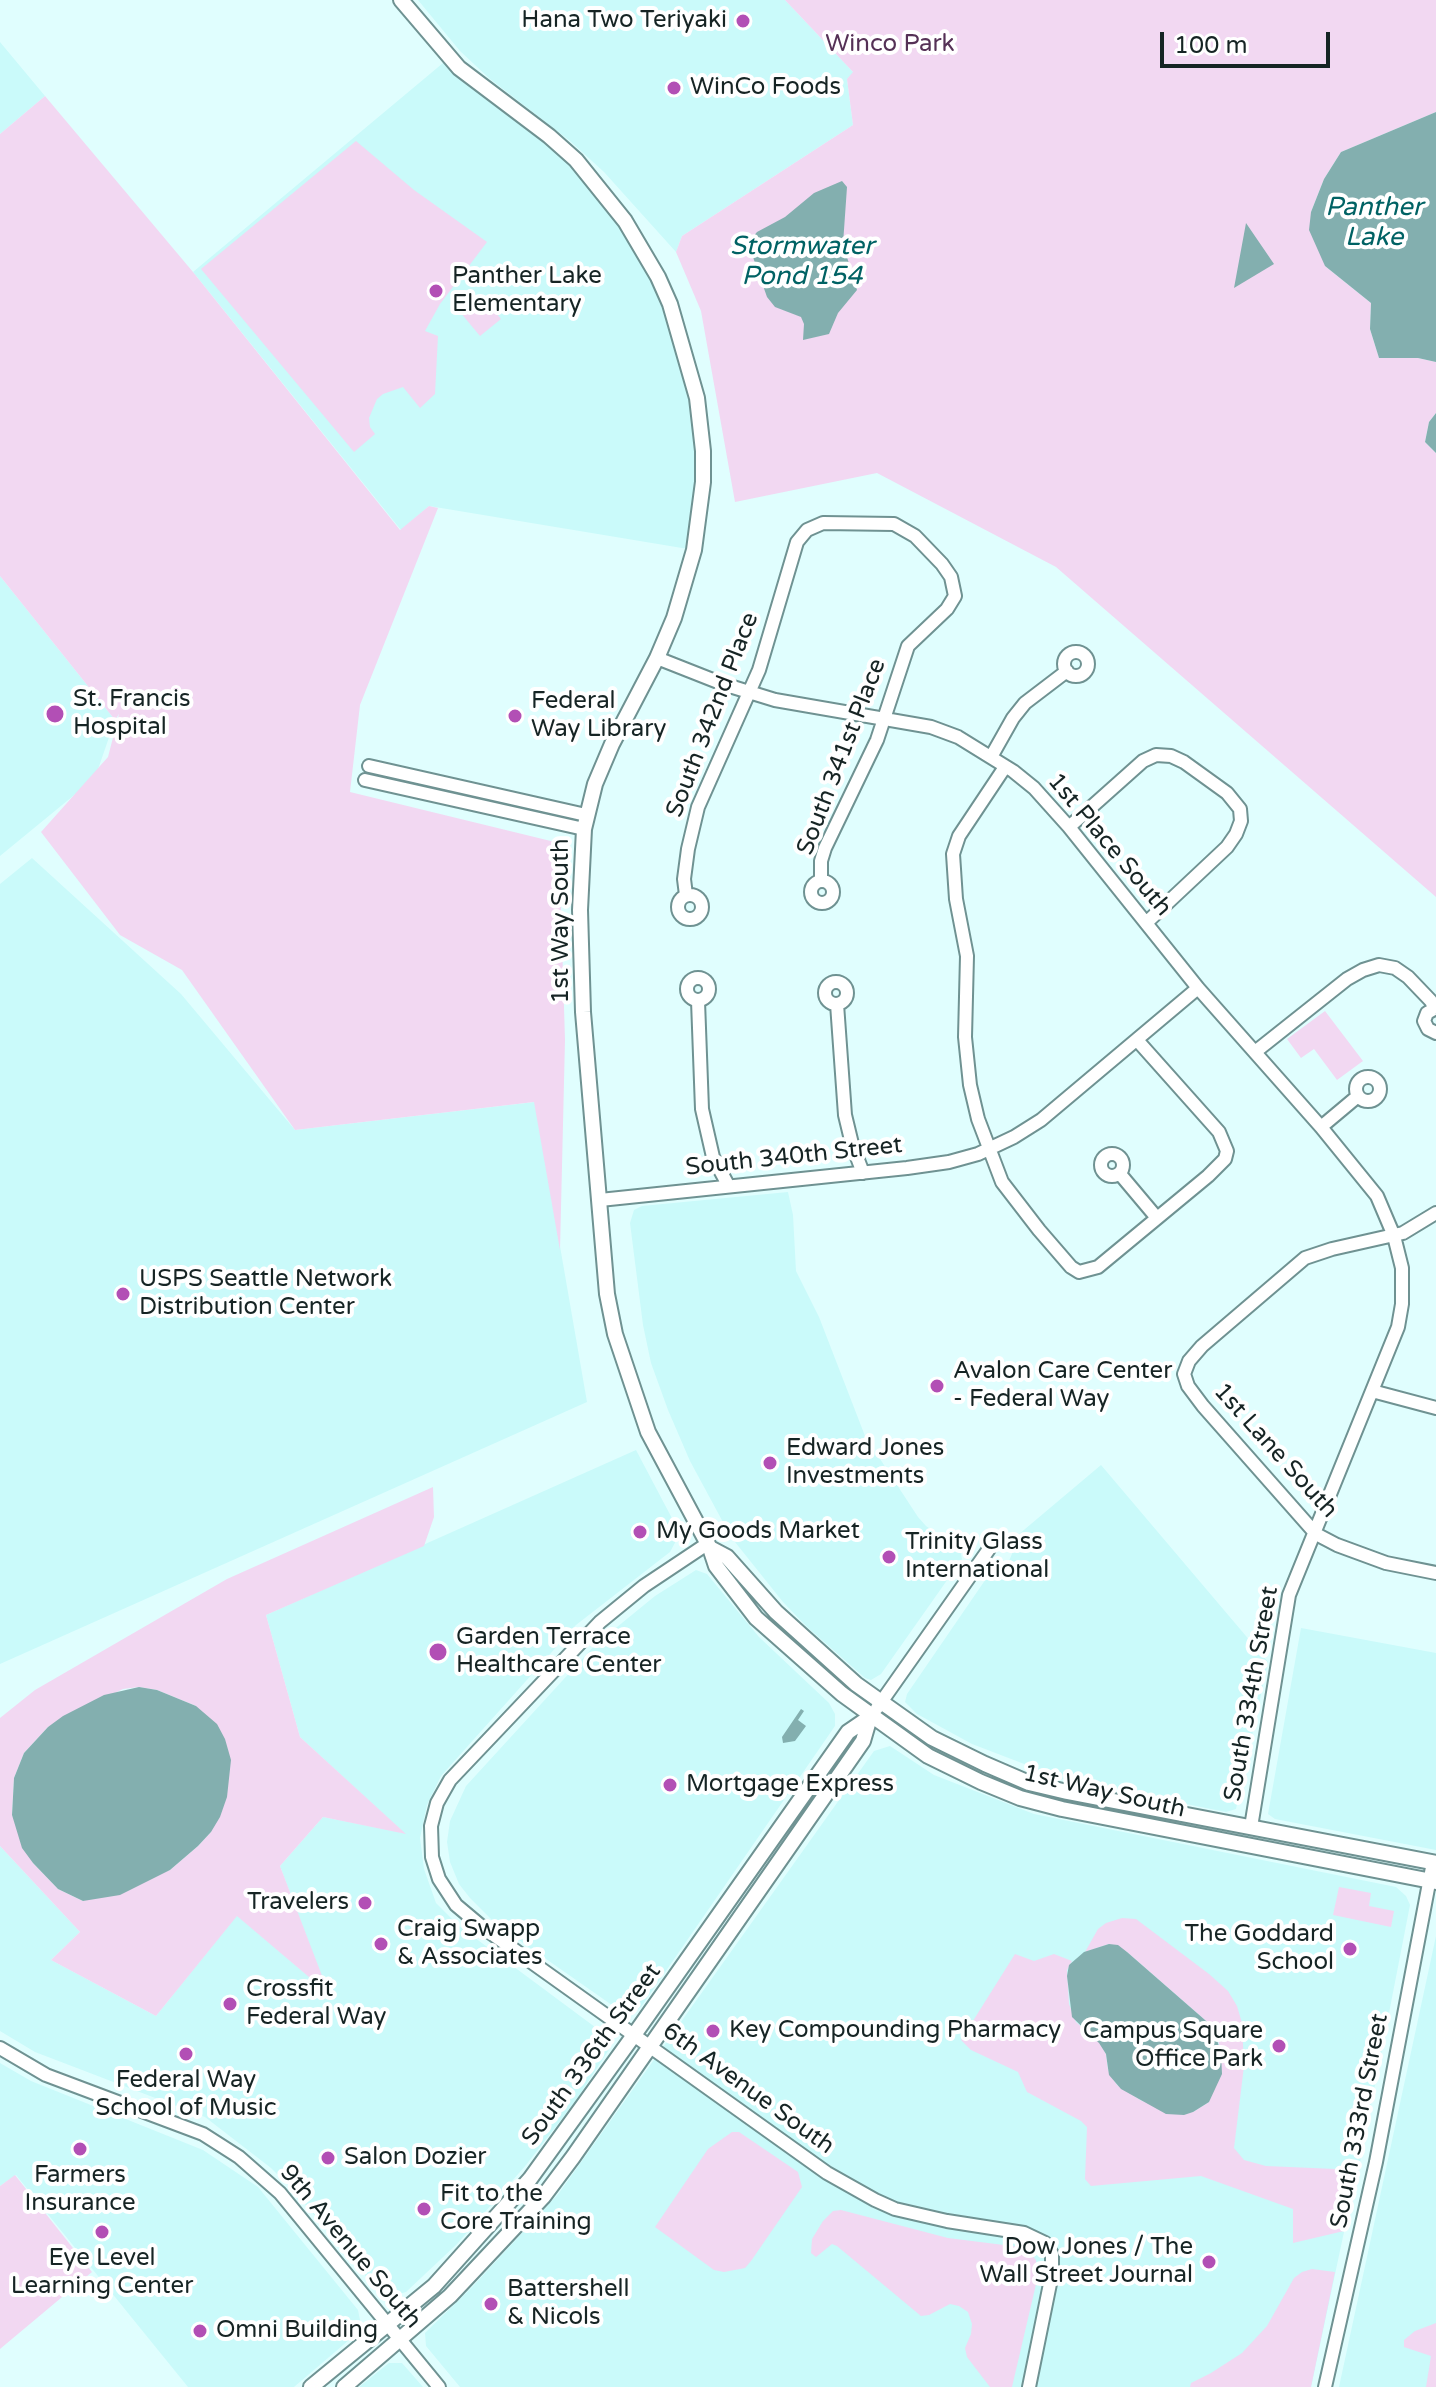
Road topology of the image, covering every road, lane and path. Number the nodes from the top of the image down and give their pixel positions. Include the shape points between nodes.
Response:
1 (401, 0) edge
2 (874, 522) joint
3 (657, 658) junction
4 (1067, 671) dead end
5 (749, 692) junction
6 (886, 717) junction
7 (991, 757) junction
8 (369, 766) dead end
9 (1005, 767) junction
10 (365, 780) dead end
11 (585, 822) junction
12 (1069, 827) junction
13 (821, 881) dead end
14 (686, 895) dead end
15 (1146, 923) junction
16 (1198, 988) junction
17 (698, 1001) dead end
18 (837, 1004) dead end
19 (1435, 1008) edge
20 (1436, 1033) edge
21 (1137, 1040) junction
22 (1255, 1052) junction
23 (1358, 1096) dead end
24 (1321, 1127) junction
25 (989, 1149) junction
26 (863, 1173) junction
27 (1120, 1174) dead end
28 (728, 1185) junction
29 (600, 1200) junction
30 (1436, 1213) edge
31 (1157, 1218) junction
32 (1394, 1236) junction
33 (1372, 1391) junction
34 (1436, 1408) edge
35 (1316, 1534) junction
36 (708, 1546) junction
37 (989, 1549) dead end
38 (1436, 1573) edge
39 (880, 1703) junction
40 (870, 1717) junction
41 (1251, 1827) junction
42 (1434, 1863) edge
43 (1432, 1882) edge
44 (634, 2035) junction
45 (651, 2047) junction
46 (0, 2048) edge
47 (388, 2325) junction
48 (400, 2340) junction
49 (311, 2387) edge
50 (344, 2387) edge
51 (439, 2387) edge
52 (1029, 2387) edge
53 (1325, 2387) edge

1 - 3 main road, 1st Way South via 459,68 549,136 592,178 636,236 658,277 692,373 703,482 694,550
2 - 5 street, South 342nd Place via 823,523 800,536
2 - 6 street, South 341st Place via 894,524 915,536 951,577 955,589 953,603 908,646
3 - 5 street, 1st Place South
3 - 11 main road, 1st Way South via 602,765
4 - 7 street via 1025,703
5 - 6 street, 1st Place South
5 - 14 street, South 342nd Place via 698,807 688,849
6 - 7 street, 1st Place South via 944,731
6 - 13 street, South 341st Place via 832,829 821,861
7 - 9 street, 1st Place South
8 - 11 street
9 - 12 street, 1st Place South via 1034,788
9 - 25 street via 959,836 952,864 967,956 970,1085
10 - 11 street
11 - 29 main road, 1st Way South via 580,910 583,1012
12 - 15 street, 1st Place South
12 - 15 street via 1156,755 1184,762 1240,809 1241,821 1227,847
15 - 16 street, 1st Place South
16 - 21 street, South 340th Street
16 - 22 street, 1st Place South
17 - 28 street via 702,1109 713,1157
18 - 26 street via 845,1115
19 - 20 street via 1424,1021
19 - 22 street via 1408,977 1379,965 1347,979
21 - 25 street, South 340th Street via 1041,1120
21 - 31 street via 1219,1132 1227,1151 1208,1176
22 - 24 street, 1st Place South
23 - 24 street
24 - 32 street, 1st Place South via 1377,1196
25 - 26 street, South 340th Street via 949,1162
25 - 31 street via 1012,1198 1079,1272 1098,1267
26 - 28 street, South 340th Street
27 - 31 street
28 - 29 street, South 340th Street
29 - 36 main road, 1st Way South via 607,1294 628,1376 648,1432
30 - 32 street
32 - 33 street, 1st Place South via 1402,1268 1402,1304 1392,1346
32 - 35 street, 1st Lane South via 1317,1253 1297,1263 1196,1352 1184,1374 1203,1406
33 - 34 street
33 - 35 street, South 334th Street
35 - 38 street, 1st Lane South via 1386,1563
35 - 41 street, South 334th Street via 1289,1595
36 - 39 main road, 1st Way South via 727,1557 776,1612
36 - 40 main road, 1st Way South via 716,1566 756,1618
36 - 44 street, 6th Avenue South via 644,1586 600,1622 450,1780 433,1816 432,1857 456,1905
37 - 39 street, South 336th Street
39 - 40 street, South 336th Street
39 - 41 main road, 1st Way South via 932,1738 1029,1783
40 - 43 main road, 1st Way South via 928,1756 1020,1798
40 - 44 main road, South 336th Street via 848,1732
40 - 45 main road, South 336th Street via 863,1741
41 - 42 main road, 1st Way South
42 - 43 street, South 333rd Street
43 - 53 street, South 333rd Street
44 - 45 street, 6th Avenue South
44 - 47 main road, South 336th Street via 513,2199 457,2263
45 - 48 main road, South 336th Street via 543,2197 482,2264
45 - 52 street, 6th Avenue South via 827,2173 875,2200 895,2209 1040,2239 1052,2254 1052,2274
46 - 47 street, 9th Avenue South via 46,2075 193,2130 232,2152 280,2193
47 - 48 street, 9th Avenue South
47 - 49 main road, South 336th Street
48 - 50 main road, South 336th Street
48 - 51 street, 9th Avenue South

